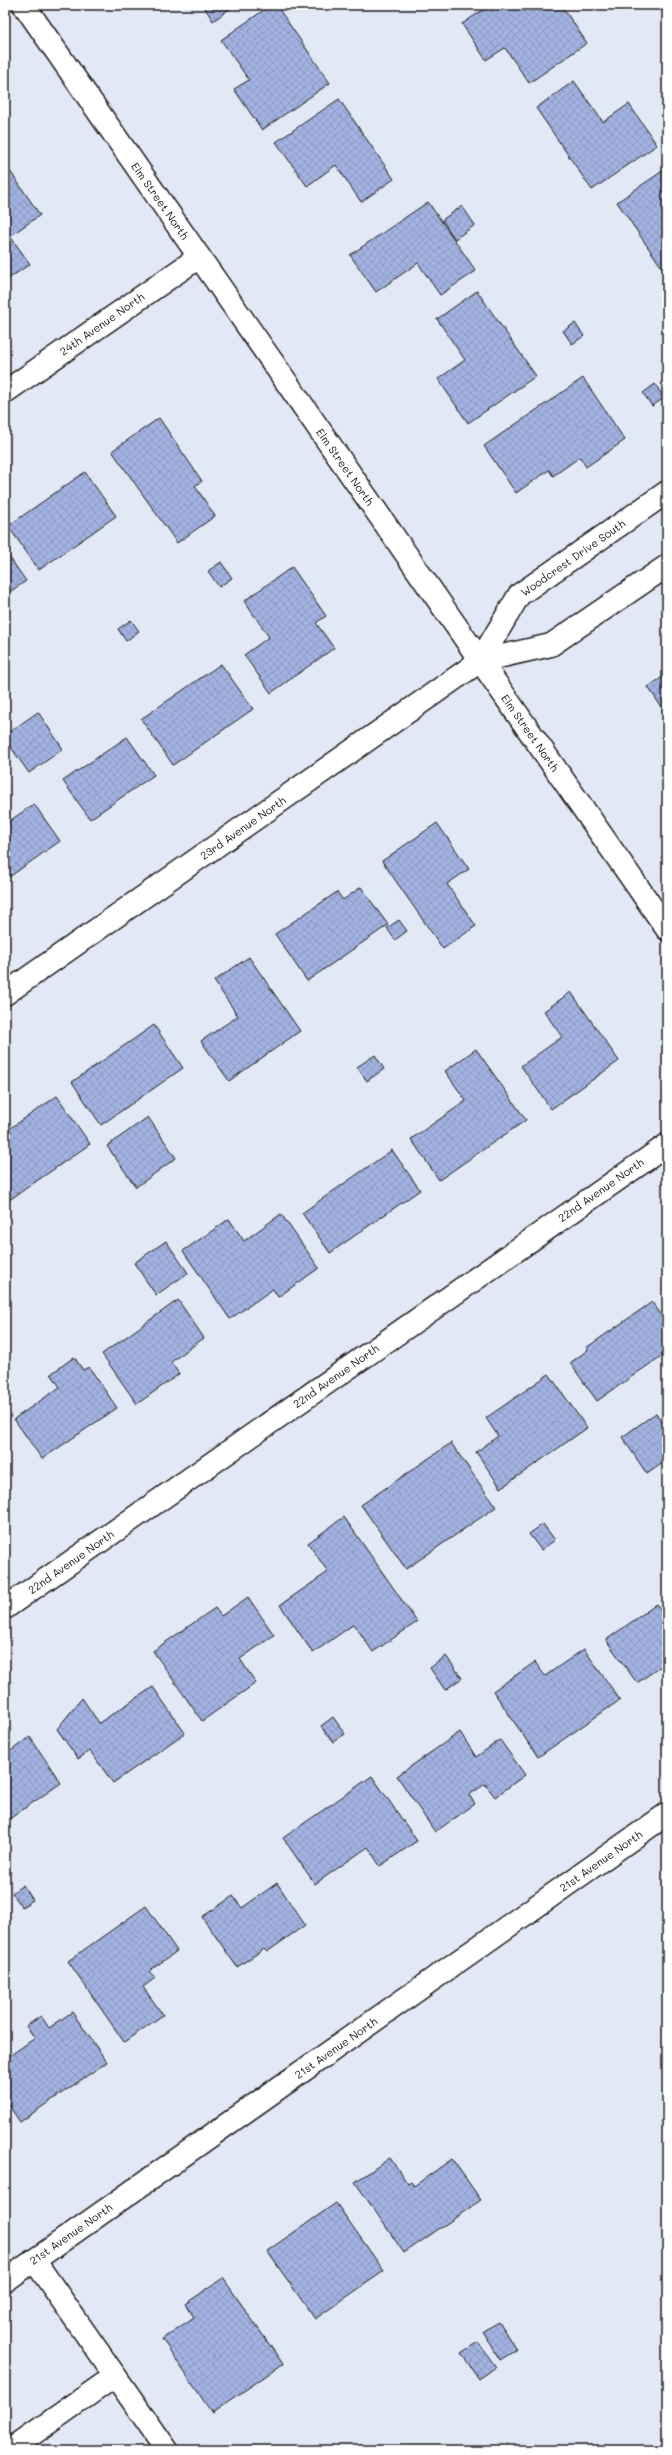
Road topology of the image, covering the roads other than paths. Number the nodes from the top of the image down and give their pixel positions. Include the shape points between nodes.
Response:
1 (24, 5) edge
2 (199, 257) junction
3 (5, 392) edge
4 (667, 492) edge
5 (667, 566) edge
6 (480, 661) junction
7 (667, 929) edge
8 (5, 994) edge
9 (667, 1144) edge
10 (5, 1608) edge
11 (667, 1814) edge
12 (34, 2260) junction
13 (5, 2280) edge
14 (115, 2376) junction
15 (10, 2450) edge
16 (167, 2450) edge

1 - 2 street, Elm Street North
2 - 3 street, 24th Avenue North
2 - 6 street, Elm Street North
4 - 6 street, Woodcrest Drive South via 519,595
5 - 6 street via 551,645
6 - 7 street, Elm Street North
6 - 8 street, 23rd Avenue North
9 - 10 street, 22nd Avenue North
11 - 12 street, 21st Avenue North
12 - 13 street, 21st Avenue North
12 - 14 street
14 - 15 street
14 - 16 street

